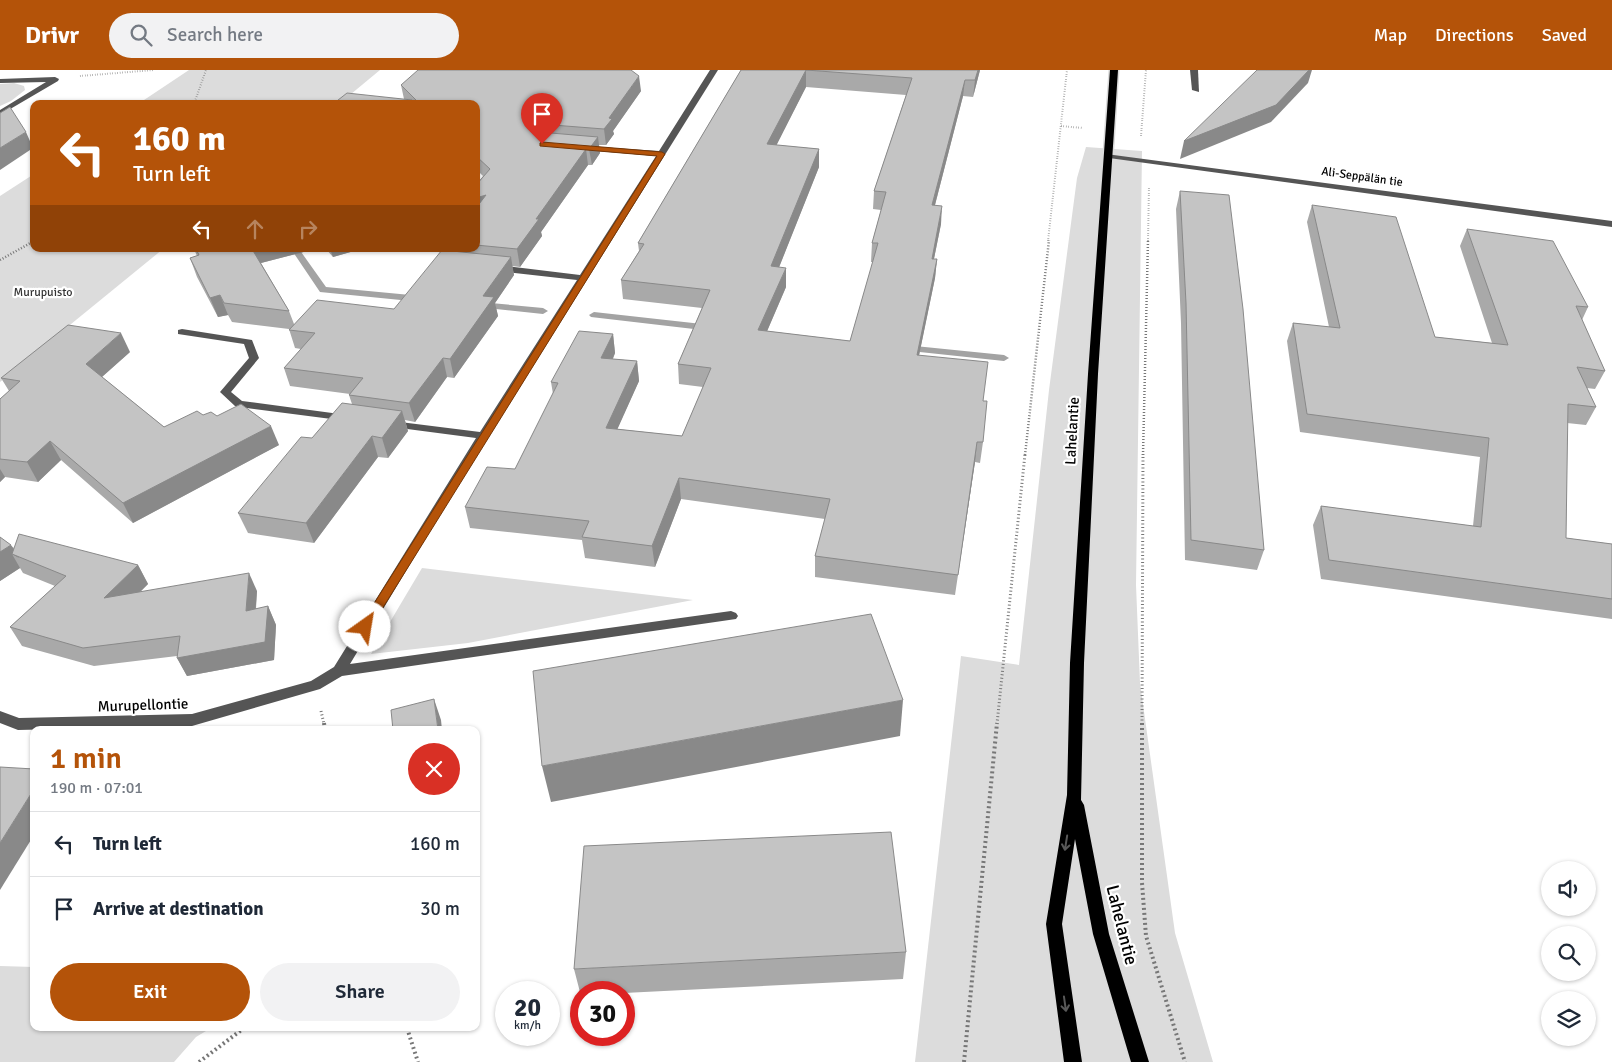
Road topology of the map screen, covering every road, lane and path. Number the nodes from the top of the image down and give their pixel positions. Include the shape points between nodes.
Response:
1 (154, 70) edge
2 (206, 70) edge
3 (714, 70) edge
4 (1067, 70) edge
5 (1114, 70) edge
6 (1146, 70) edge
7 (1194, 70) edge
8 (54, 78) junction
9 (0, 80) edge
10 (1196, 90) dead end
11 (195, 100) edge
12 (0, 113) edge
13 (572, 147) edge
14 (662, 154) junction
15 (1109, 156) junction
16 (1148, 160) junction
17 (1612, 224) edge
18 (30, 243) edge
19 (0, 260) edge
20 (490, 268) edge
21 (584, 278) junction
22 (182, 332) dead end
23 (356, 420) edge
24 (386, 423) edge
25 (483, 436) junction
26 (731, 616) dead end
27 (339, 671) junction
28 (0, 717) edge
29 (1074, 795) junction
30 (240, 1031) edge
31 (408, 1031) edge
32 (198, 1062) edge
33 (418, 1062) edge
34 (964, 1062) edge
35 (1073, 1062) edge
36 (1140, 1062) edge
37 (1185, 1062) edge

1 - 8 path
2 - 11 path
3 - 14 street
4 - 34 path via 1004,652
5 - 15 main road, Lahelantie
6 - 16 path via 1141,135
7 - 10 street
8 - 9 street
8 - 12 street
13 - 14 street
14 - 21 street
15 - 16 street, Ali-Seppälän tie
15 - 29 main road, Lahelantie via 1078,633
16 - 17 street, Ali-Seppälän tie
16 - 37 path via 1143,443 1142,882 1146,936
18 - 19 path
20 - 21 street
21 - 25 street
22 - 23 street via 248,342 254,358 225,392 239,404
24 - 25 street
25 - 27 street
26 - 27 street
27 - 28 street, Murupellontie via 315,684 192,720 18,724
29 -> 35 main road, Lahelantie via 1054,924
29 - 36 main road, Lahelantie via 1101,934
30 - 32 path
31 - 33 path

